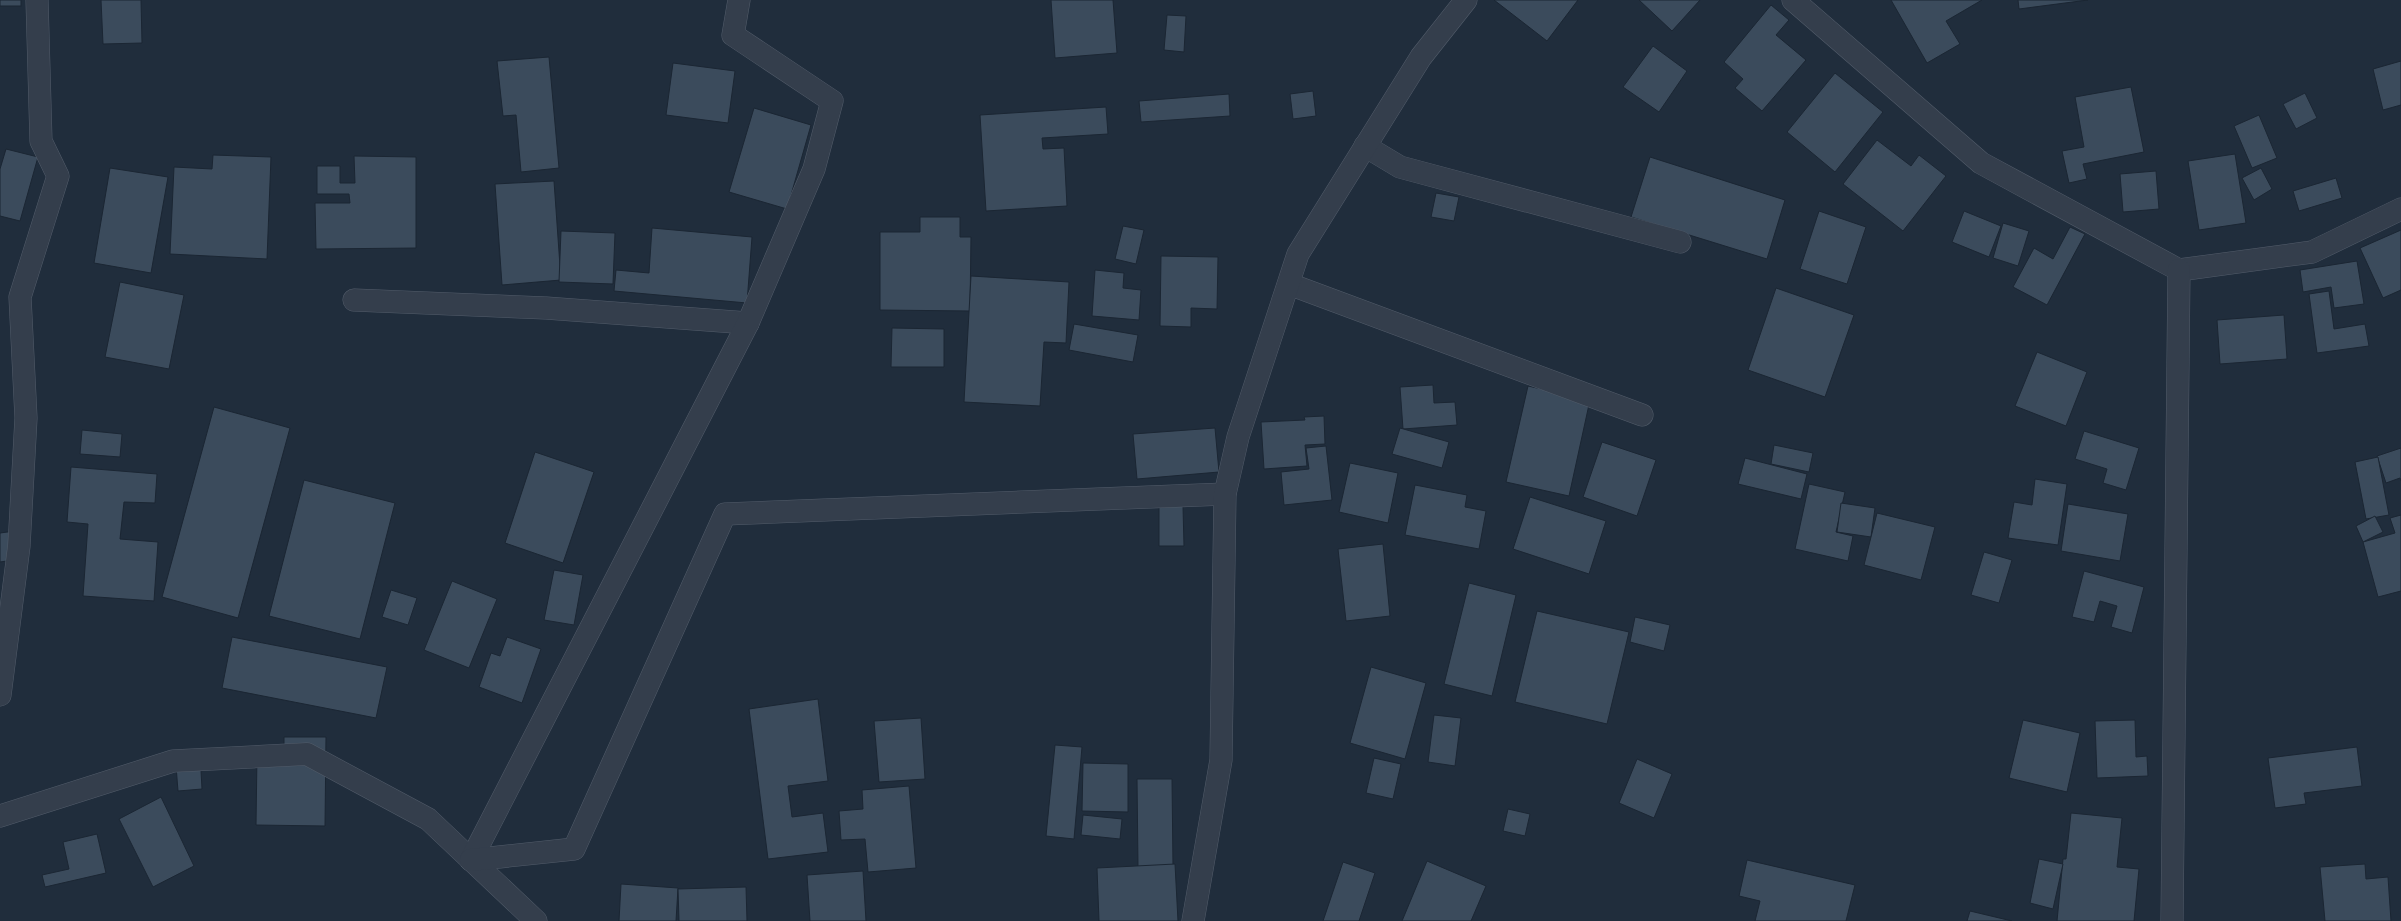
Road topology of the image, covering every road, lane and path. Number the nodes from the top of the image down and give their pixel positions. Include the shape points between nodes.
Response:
1 (38, 0) edge
2 (739, 0) edge
3 (1466, 0) edge
4 (1793, 0) edge
5 (1365, 146) junction
6 (2401, 209) edge
7 (1680, 242) dead end
8 (2178, 270) junction
9 (1288, 284) junction
10 (354, 300) dead end
11 (748, 323) junction
12 (1642, 415) dead end
13 (1226, 494) junction
14 (0, 695) edge
15 (0, 816) edge
16 (471, 860) junction
17 (536, 921) edge
18 (1192, 921) edge
19 (2172, 921) edge

1 - 14 street via 41,141 58,176 20,297 26,418 19,546
2 - 11 street via 733,35 832,102 814,169
3 - 5 street via 1421,57
4 - 8 street via 1981,162
5 - 7 street via 1400,167
5 - 9 street via 1298,254
6 - 8 street via 2312,252
8 - 19 street
9 - 12 street
9 - 13 street via 1238,437
10 - 11 street via 546,308
11 - 16 street
13 - 16 street via 725,514 574,849
13 - 18 street via 1221,760
15 - 16 street via 173,761 307,754 428,819
16 - 17 street

